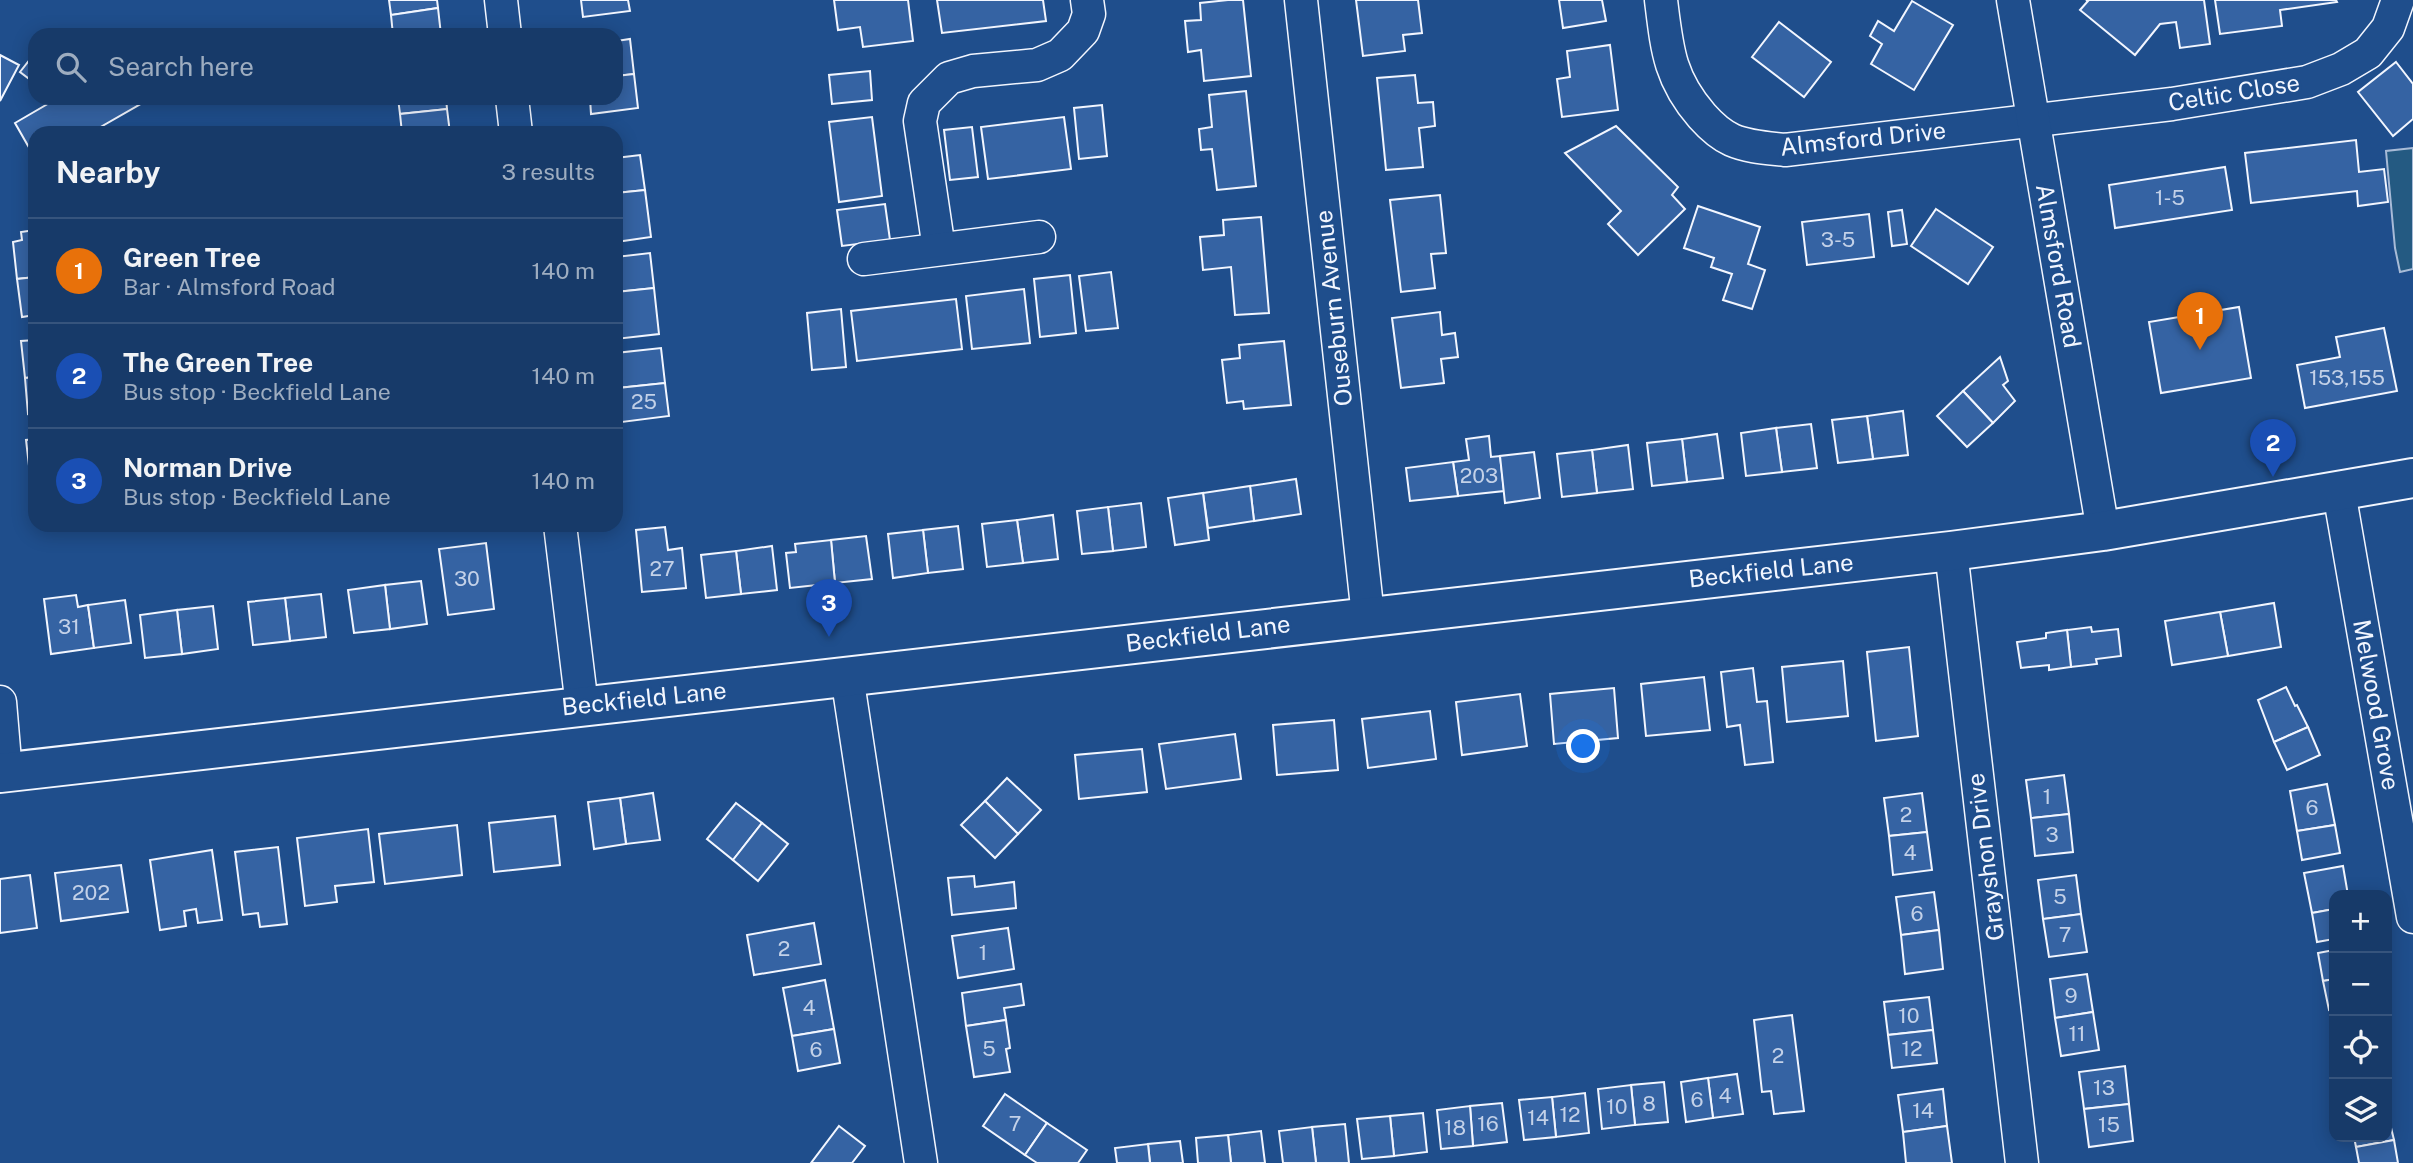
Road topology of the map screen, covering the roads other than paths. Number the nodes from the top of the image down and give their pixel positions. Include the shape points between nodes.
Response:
1 (501, 0) edge
2 (1087, 0) edge
3 (1301, 0) edge
4 (1661, 0) edge
5 (2013, 0) edge
6 (2398, 0) edge
7 (504, 28) edge
8 (513, 105) edge
9 (2033, 121) junction
10 (515, 126) edge
11 (1039, 237) dead end
12 (939, 249) junction
13 (864, 260) dead end
14 (2413, 478) edge
15 (2339, 492) junction
16 (2103, 531) junction
17 (561, 532) edge
18 (1951, 551) junction
19 (1368, 616) junction
20 (847, 676) junction
21 (0, 702) edge
22 (582, 706) junction
23 (3, 773) edge
24 (2413, 917) edge
25 (921, 1163) edge
26 (2022, 1163) edge

1 - 7 street
2 - 12 street via 1083,31 1060,55 1037,65 949,78 923,103 920,121
3 - 19 street, Ouseburn Avenue
4 - 9 street, Almsford Drive via 1673,73 1709,124 1731,140 1785,150
5 - 9 street, Almsford Road
6 - 9 street, Celtic Close via 2388,27 2368,53 2307,82
8 - 10 street
9 - 16 street, Almsford Road
11 - 12 street
12 - 13 street
14 - 15 street, Beckfield Lane
15 - 16 street, Beckfield Lane
15 - 24 street, Melwood Grove
16 - 18 street, Beckfield Lane
17 - 22 street
18 - 19 street, Beckfield Lane
18 - 26 street, Grayshon Drive
19 - 20 street, Beckfield Lane
20 - 22 street, Beckfield Lane
20 - 25 street
21 - 23 street
22 - 23 street, Beckfield Lane

